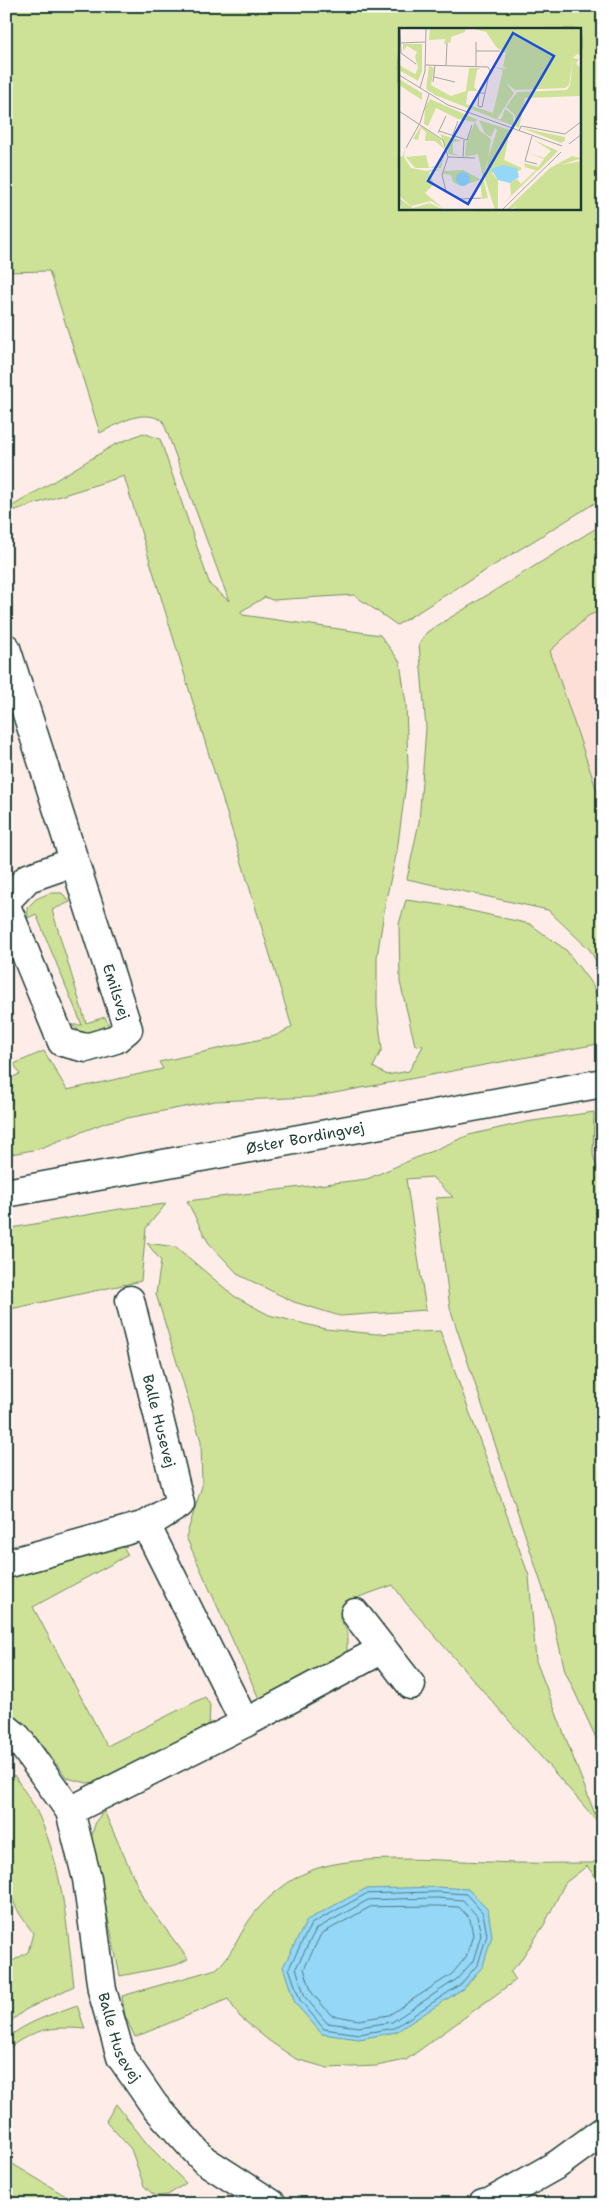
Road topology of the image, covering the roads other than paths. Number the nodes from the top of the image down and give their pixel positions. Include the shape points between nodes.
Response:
1 (6, 648) edge
2 (74, 862) junction
3 (6, 901) edge
4 (6, 906) edge
5 (603, 1083) edge
6 (6, 1193) edge
7 (130, 1300) dead end
8 (146, 1525) junction
9 (6, 1564) edge
10 (356, 1613) dead end
11 (383, 1649) junction
12 (412, 1685) dead end
13 (245, 1723) junction
14 (6, 1728) edge
15 (70, 1811) junction
16 (603, 2131) edge
17 (272, 2204) edge
18 (483, 2204) edge

1 - 2 street, Emilsvej
2 - 3 street via 28,878
2 - 4 street, Emilsvej via 128,1030 116,1039 86,1048 62,1042
5 - 6 street, Øster Bordingvej
7 - 8 street, Balle Husevej via 180,1504
8 - 9 street, Balle Husevej
8 - 13 street
10 - 11 street
11 - 12 street
11 - 13 street
13 - 15 street
14 - 15 street, Balle Husevej via 17,1737
15 - 17 street, Balle Husevej via 87,1879 102,1990 121,2057 154,2105 204,2160
16 - 18 street via 558,2164

